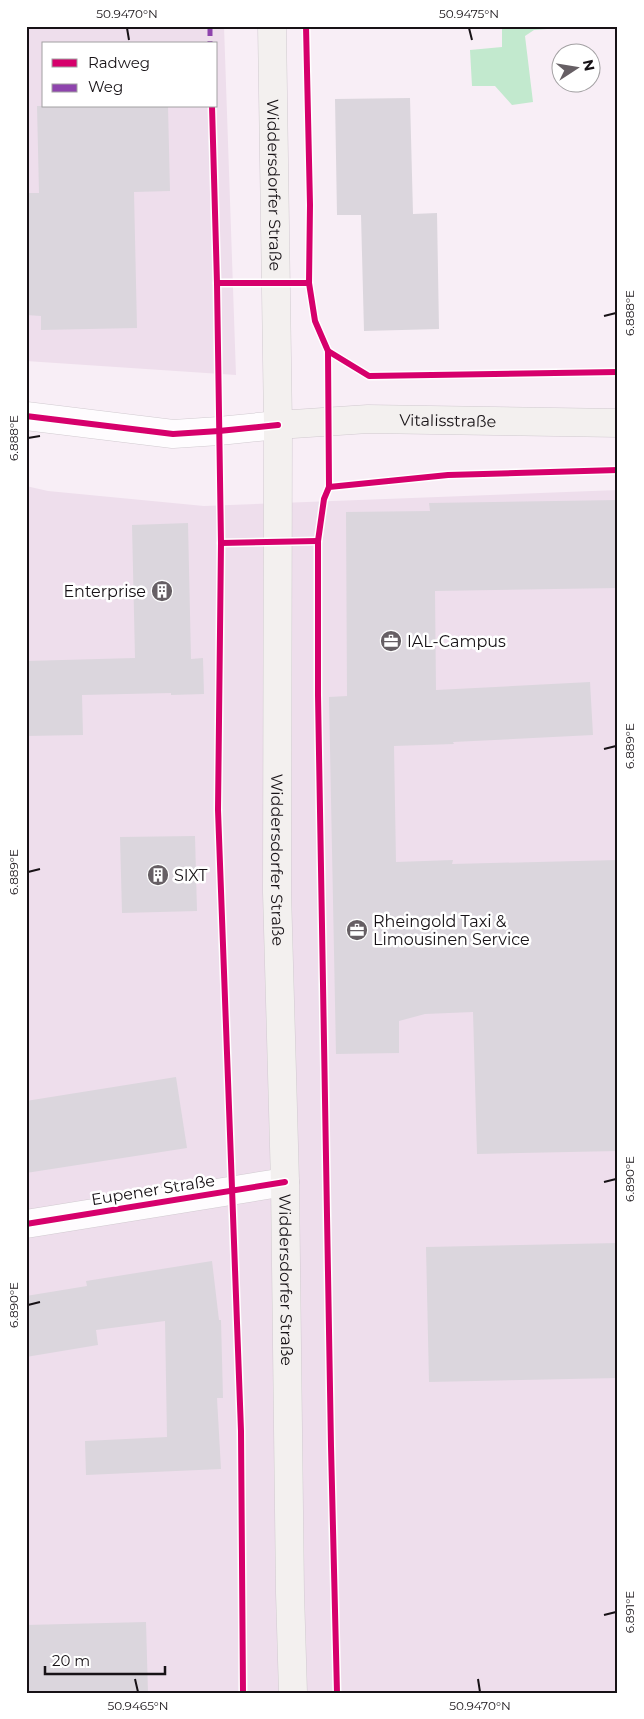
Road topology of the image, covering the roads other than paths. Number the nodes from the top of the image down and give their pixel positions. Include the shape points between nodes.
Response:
1 (272, 26) edge
2 (26, 416) edge
3 (618, 423) edge
4 (278, 424) junction
5 (285, 1182) junction
6 (26, 1224) edge
7 (293, 1693) edge

1 - 4 main road, Widdersdorfer Straße
2 - 4 street via 173,434
3 - 4 main road, Vitalisstraße via 368,419
4 - 5 main road, Widdersdorfer Straße via 278,892
5 - 6 street, Eupener Straße
5 - 7 main road, Widdersdorfer Straße

